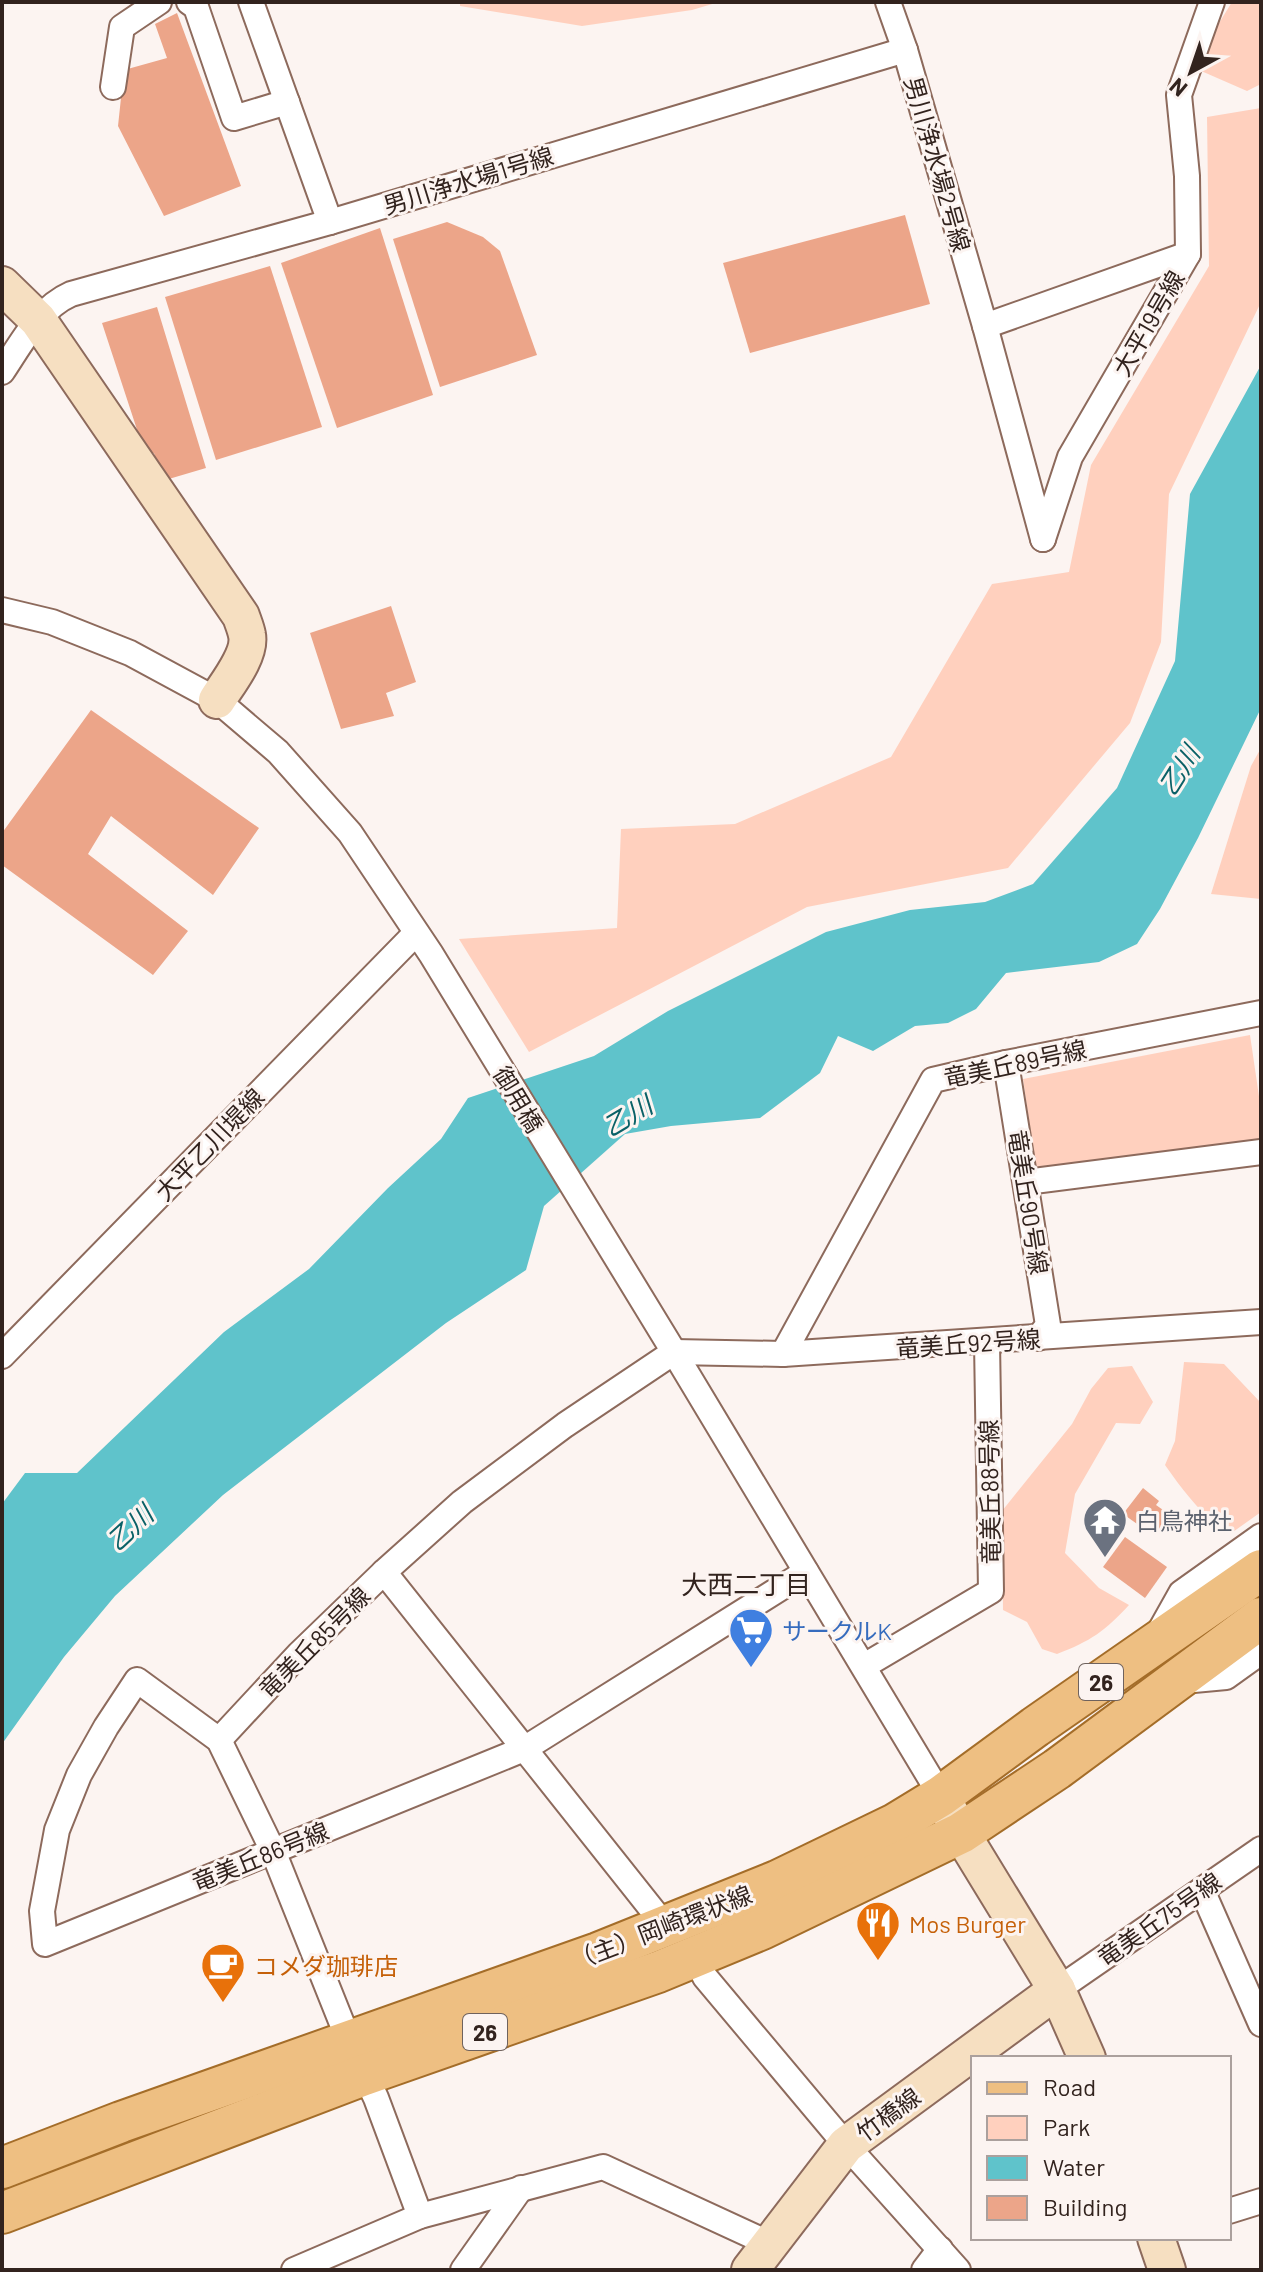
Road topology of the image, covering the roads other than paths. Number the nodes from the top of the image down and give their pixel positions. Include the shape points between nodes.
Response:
1 (159, 2) edge
2 (251, 2) edge
3 (888, 2) edge
4 (1212, 2) edge
5 (196, 4) edge
6 (905, 50) junction
7 (113, 87) dead end
8 (287, 102) junction
9 (330, 222) junction
10 (1188, 254) junction
11 (2, 285) edge
12 (38, 320) junction
13 (985, 326) junction
14 (2, 372) edge
15 (1043, 539) joint
16 (2, 610) edge
17 (217, 700) junction
18 (416, 933) junction
19 (1261, 1013) edge
20 (1006, 1063) junction
21 (1261, 1152) edge
22 (1026, 1182) junction
23 (1261, 1322) edge
24 (1038, 1338) junction
25 (987, 1342) junction
26 (674, 1352) junction
27 (783, 1354) junction
28 (2, 1356) edge
29 (1261, 1536) edge
30 (1261, 1570) edge
31 (384, 1572) junction
32 (806, 1572) junction
33 (1261, 1618) edge
34 (1149, 1649) junction
35 (1261, 1652) edge
36 (864, 1666) junction
37 (1175, 1682) junction
38 (219, 1740) junction
39 (524, 1749) junction
40 (941, 1796) junction
41 (961, 1833) junction
42 (1261, 1849) edge
43 (273, 1851) junction
44 (1202, 1890) junction
45 (666, 1927) junction
46 (695, 1956) junction
47 (1057, 1990) junction
48 (1261, 2024) edge
49 (1086, 2056) edge
50 (357, 2058) junction
51 (846, 2145) junction
52 (2, 2168) edge
53 (521, 2188) junction
54 (1261, 2201) edge
55 (1231, 2210) edge
56 (2, 2213) edge
57 (420, 2216) junction
58 (1157, 2240) edge
59 (940, 2249) junction
60 (760, 2257) edge
61 (294, 2270) edge
62 (463, 2270) edge
63 (924, 2270) edge
64 (958, 2270) edge
65 (1167, 2270) edge

1 - 7 street via 122,27
2 - 8 street
3 - 6 street, 男川浄水場2号線
4 - 10 street, 大平19号線 via 1179,95
5 - 8 street via 234,118
6 - 9 street, 男川浄水場1号線
6 - 13 street, 男川浄水場2号線
8 - 9 street
9 - 12 street, 男川浄水場1号線 via 71,294
10 - 13 street
10 - 15 street, 大平19号線 via 1070,457
11 - 12 street
12 - 14 street, 男川浄水場1号線
12 - 17 street via 241,616 247,646
13 - 15 street, 男川浄水場2号線
16 - 17 street, 御用橋 via 52,622 130,653
17 - 18 street, 御用橋 via 278,752 350,833
18 - 26 street, 御用橋
18 - 28 street, 大平乙川堤線
19 - 20 street, 竜美丘89号線
20 - 22 street, 竜美丘90号線
20 - 27 street, 竜美丘89号線 via 933,1080
21 - 22 street
22 - 24 street, 竜美丘90号線 via 1048,1325
23 - 24 street, 竜美丘92号線
24 - 25 street, 竜美丘92号線
25 - 27 street, 竜美丘92号線
25 - 36 street, 竜美丘88号線 via 991,1591
26 - 27 street, 竜美丘92号線
26 - 31 street, 竜美丘85号線 via 462,1502
26 - 32 street, 御用橋
29 - 34 street via 1181,1593
30 - 34 main road, （主）岡崎環状線 / 26
31 - 38 street, 竜美丘85号線
31 - 39 street
32 - 36 street, 御用橋
32 - 39 street, 竜美丘86号線
33 - 37 main road, （主）岡崎環状線 / 26
34 - 40 main road, （主）岡崎環状線 / 26
35 - 37 street via 1226,1677
36 - 40 street, 御用橋
37 - 41 main road, （主）岡崎環状線 / 26
38 - 43 street
38 - 43 street, 竜美丘86号線 via 137,1680 79,1775 57,1830 42,1911 45,1944
39 - 43 street, 竜美丘86号線
39 - 45 street
40 - 41 street
40 - 45 main road, （主）岡崎環状線 / 26 via 777,1881
41 - 46 main road, （主）岡崎環状線 / 26
41 - 47 street
42 - 44 street, 竜美丘75号線
43 - 50 street
44 - 47 street, 竜美丘75号線
44 - 48 street
45 - 50 main road, （主）岡崎環状線 / 26
46 - 50 main road, （主）岡崎環状線 / 26 via 658,1972
46 - 51 street via 705,1977
47 - 49 street
47 - 51 street, 竹橋線
50 - 52 main road, （主）岡崎環状線 / 26 via 121,2122
50 - 56 main road, （主）岡崎環状線 / 26
50 - 57 street
51 - 59 street
51 - 60 street, 竹橋線
53 - 57 street
53 - 60 street via 603,2167
53 - 62 street
54 - 55 street
57 - 61 street
58 - 65 street
59 - 63 street
59 - 64 street

